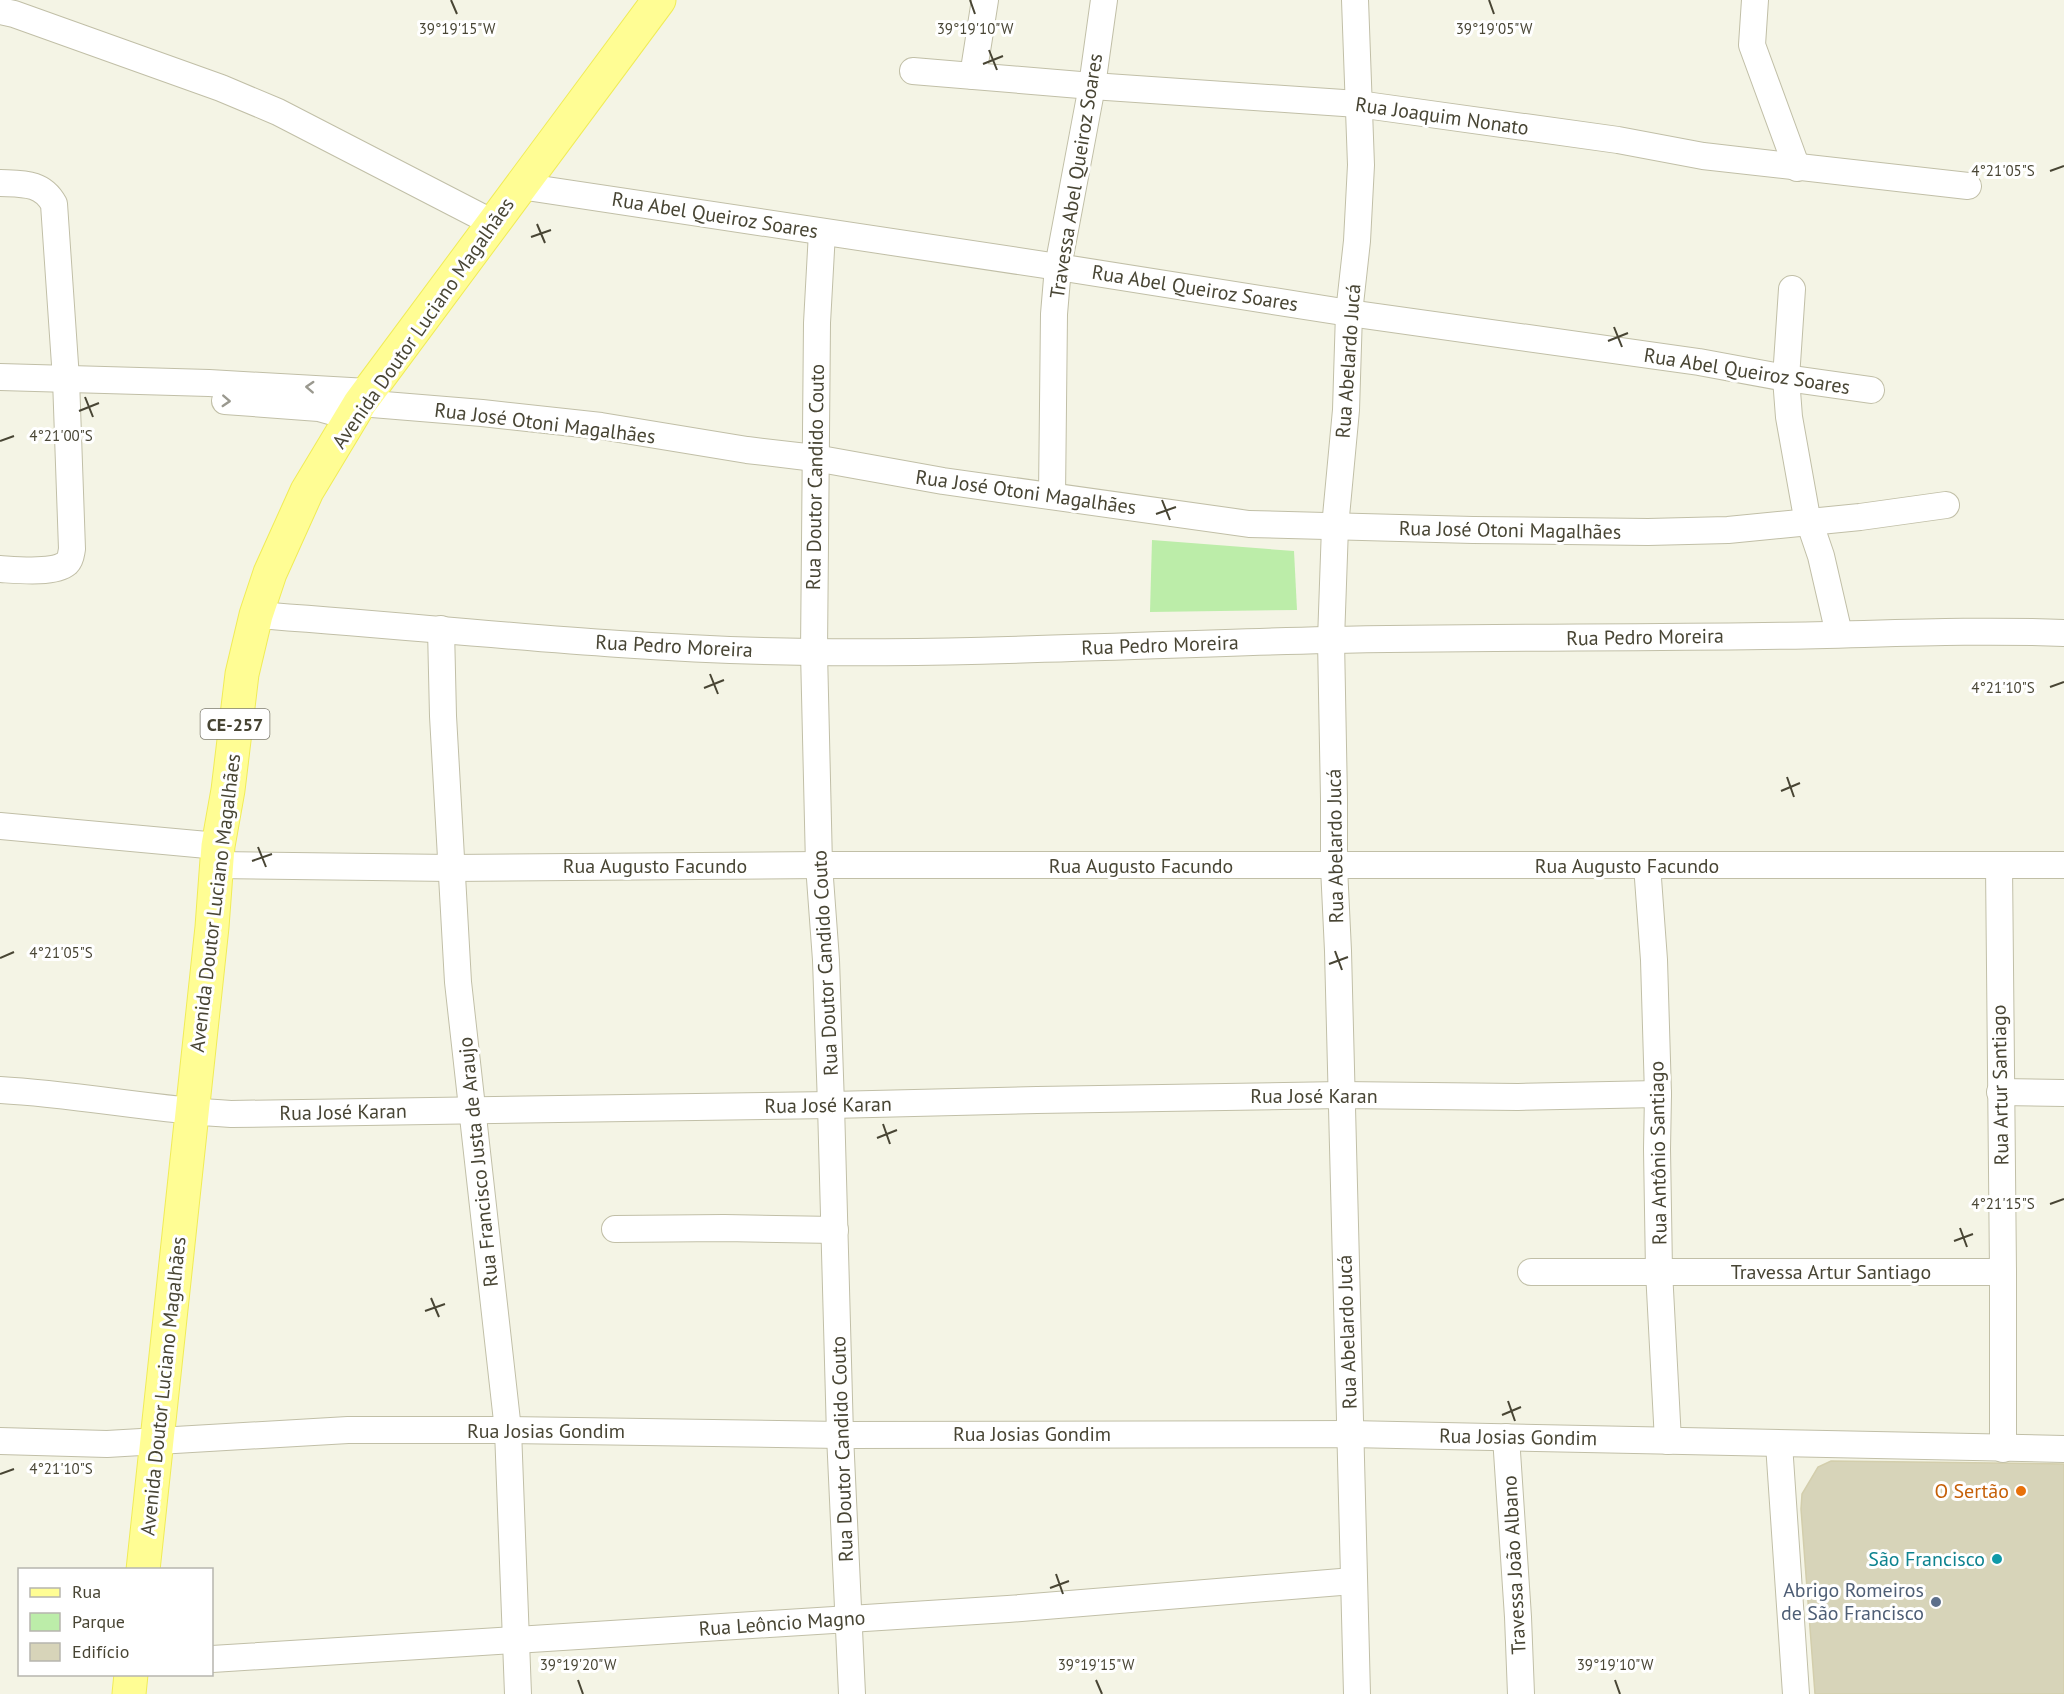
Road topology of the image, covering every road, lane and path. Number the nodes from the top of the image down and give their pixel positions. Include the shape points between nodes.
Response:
1 (985, 0) edge
2 (1104, 0) edge
3 (1355, 0) edge
4 (1755, 0) edge
5 (656, 1) edge
6 (0, 11) edge
7 (913, 71) dead end
8 (973, 76) junction
9 (1092, 86) junction
10 (1358, 104) junction
11 (1797, 168) junction
12 (0, 183) edge
13 (520, 186) junction
14 (1968, 186) dead end
15 (493, 223) junction
16 (822, 232) junction
17 (1058, 267) junction
18 (1792, 289) dead end
19 (1349, 312) junction
20 (0, 377) edge
21 (1786, 378) junction
22 (67, 387) junction
23 (1871, 390) dead end
24 (0, 393) edge
25 (360, 404) junction
26 (815, 458) junction
27 (1052, 496) junction
28 (1946, 505) dead end
29 (1808, 521) junction
30 (1335, 527) junction
31 (0, 569) edge
32 (256, 615) junction
33 (441, 629) junction
34 (2064, 633) edge
35 (1839, 634) junction
36 (1331, 640) junction
37 (814, 652) junction
38 (0, 826) edge
39 (218, 856) junction
40 (819, 865) junction
41 (1647, 865) junction
42 (1999, 865) junction
43 (2064, 865) edge
44 (1334, 867) junction
45 (451, 868) junction
46 (0, 1090) edge
47 (2000, 1092) junction
48 (2064, 1093) edge
49 (1658, 1094) junction
50 (1341, 1095) junction
51 (831, 1106) junction
52 (472, 1111) junction
53 (191, 1112) junction
54 (615, 1229) dead end
55 (835, 1230) junction
56 (1659, 1271) junction
57 (1531, 1272) dead end
58 (2003, 1272) junction
59 (508, 1430) junction
60 (1350, 1434) junction
61 (840, 1435) junction
62 (1506, 1437) junction
63 (0, 1441) edge
64 (1668, 1441) junction
65 (156, 1442) junction
66 (1779, 1444) junction
67 (2003, 1449) junction
68 (2064, 1449) edge
69 (143, 1568) edge
70 (1353, 1581) junction
71 (850, 1618) junction
72 (515, 1640) junction
73 (213, 1659) edge
74 (131, 1676) edge
75 (129, 1694) edge
76 (518, 1694) edge
77 (852, 1694) edge
78 (1357, 1694) edge
79 (1521, 1694) edge
80 (1796, 1694) edge

1 - 8 street
2 - 9 street, Travessa Abel Queiroz Soares
3 - 10 street, Rua Abelardo Jucá
4 - 11 street via 1752,45
5 - 13 main road, Avenida Doutor Luciano Magalhães / CE-257
6 - 15 street via 221,88 278,112
7 - 8 street, Rua Joaquim Nonato
8 - 9 street, Rua Joaquim Nonato
9 - 10 street, Rua Joaquim Nonato
9 - 17 street, Travessa Abel Queiroz Soares
10 - 11 street, Rua Joaquim Nonato
10 - 19 street, Rua Abelardo Jucá via 1361,165
11 - 14 street, Rua Joaquim Nonato
12 - 22 street via 38,186 54,204
13 - 15 main road, Avenida Doutor Luciano Magalhães / CE-257
13 - 16 street, Rua Abel Queiroz Soares
15 - 25 main road, Avenida Doutor Luciano Magalhães / CE-257
16 - 17 street, Rua Abel Queiroz Soares
16 - 26 street, Rua Doutor Candido Couto
17 - 19 street, Rua Abel Queiroz Soares
17 - 27 street, Travessa Abel Queiroz Soares
18 - 21 street
19 - 21 street, Rua Abel Queiroz Soares
19 - 30 street, Rua Abelardo Jucá via 1346,410
20 - 22 street
21 - 23 street, Rua Abel Queiroz Soares
21 - 29 street
22 - 24 street
22 - 25 street, Rua José Otoni Magalhães via 209,382
22 - 31 street via 71,558 57,568
25 - 26 street, Rua José Otoni Magalhães via 601,426
25 - 32 main road, Avenida Doutor Luciano Magalhães / CE-257 via 308,491 270,573
26 - 27 street, Rua José Otoni Magalhães
26 - 37 street, Rua Doutor Candido Couto
27 - 30 street, Rua José Otoni Magalhães via 1249,524
28 - 29 street, Rua José Otoni Magalhães
29 - 30 street, Rua José Otoni Magalhães via 1728,530 1648,532
29 - 35 street via 1821,556
30 - 36 street, Rua Abelardo Jucá
32 - 33 street, Rua Pedro Moreira
32 - 39 main road, Avenida Doutor Luciano Magalhães / CE-257 via 242,674
33 - 37 street, Rua Pedro Moreira via 705,650
33 - 45 street, Rua Francisco Justa de Araujo
34 - 35 street, Rua Pedro Moreira
35 - 36 street, Rua Pedro Moreira
36 - 37 street, Rua Pedro Moreira
36 - 44 street, Rua Abelardo Jucá
37 - 40 street, Rua Doutor Candido Couto
38 - 39 street, Rua Augusto Facundo
39 - 45 street, Rua Augusto Facundo
39 - 53 main road, Avenida Doutor Luciano Magalhães / CE-257
40 - 44 street, Rua Augusto Facundo
40 - 45 street, Rua Augusto Facundo
40 - 51 street, Rua Doutor Candido Couto
41 - 42 street, Rua Augusto Facundo
41 - 44 street, Rua Augusto Facundo
41 - 49 street, Rua Antônio Santiago
42 - 43 street, Rua Augusto Facundo
42 - 47 street, Rua Artur Santiago
44 - 50 street, Rua Abelardo Jucá
45 - 52 street, Rua Francisco Justa de Araujo
46 - 53 street, Rua José Karan
47 - 48 street
47 - 58 street, Rua Artur Santiago
49 - 50 street, Rua José Karan
49 - 56 street, Rua Antônio Santiago
50 - 51 street, Rua José Karan
50 - 60 street, Rua Abelardo Jucá
51 - 52 street, Rua José Karan
51 - 55 street, Rua Doutor Candido Couto
52 - 53 street, Rua José Karan
52 - 59 street, Rua Francisco Justa de Araujo
53 - 65 main road, Avenida Doutor Luciano Magalhães / CE-257
54 - 55 street
55 - 61 street, Rua Doutor Candido Couto
56 - 57 street, Travessa Artur Santiago
56 - 58 street, Travessa Artur Santiago
56 - 64 street, Rua Antônio Santiago
58 - 67 street, Rua Artur Santiago
59 - 61 street, Rua Josias Gondim
59 - 65 street, Rua Josias Gondim via 348,1430
59 - 72 street, Rua Francisco Justa de Araujo
60 - 61 street, Rua Josias Gondim
60 - 62 street, Rua Josias Gondim
60 - 70 street, Rua Abelardo Jucá
61 - 71 street, Rua Doutor Candido Couto
62 - 64 street, Rua Josias Gondim
62 - 79 street, Travessa João Albano
63 - 65 street, Rua Josias Gondim
64 - 66 street, Rua Josias Gondim
65 - 69 main road, Avenida Doutor Luciano Magalhães / CE-257
66 - 67 street, Rua Josias Gondim
66 - 80 street
67 - 68 street, Rua Josias Gondim
70 - 71 street, Rua Leôncio Magno
70 - 78 street, Rua Abelardo Jucá
71 - 72 street, Rua Leôncio Magno
71 - 77 street, Rua Doutor Candido Couto
72 - 73 street, Rua Leôncio Magno
72 - 76 street, Rua Francisco Justa de Araujo
74 - 75 main road

